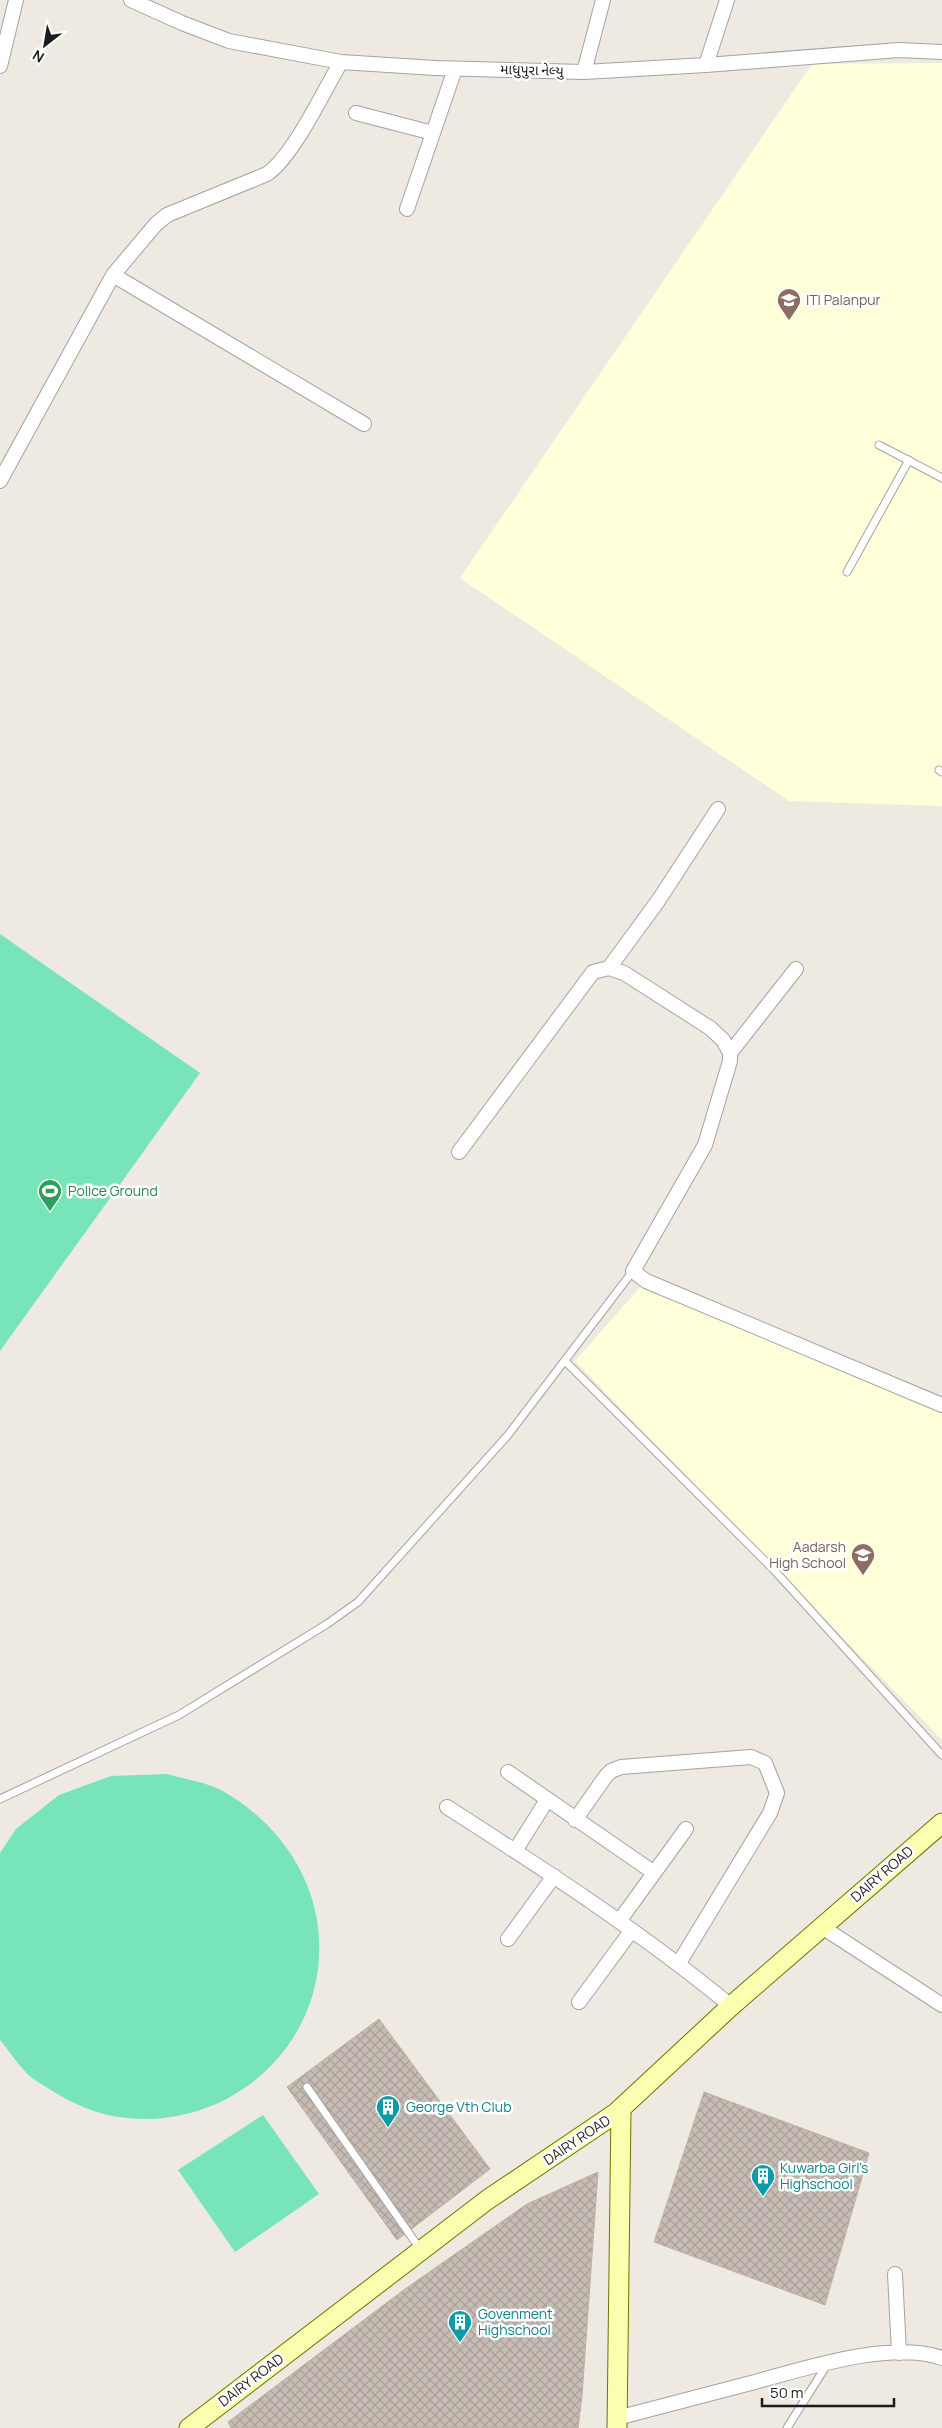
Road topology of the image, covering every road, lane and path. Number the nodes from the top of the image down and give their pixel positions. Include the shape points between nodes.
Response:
1 (16, 0) edge
2 (131, 0) edge
3 (603, 0) edge
4 (727, 0) edge
5 (942, 52) edge
6 (341, 62) junction
7 (706, 65) junction
8 (0, 66) edge
9 (455, 69) junction
10 (584, 72) junction
11 (356, 113) dead end
12 (433, 133) junction
13 (407, 209) dead end
14 (113, 275) junction
15 (364, 424) dead end
16 (879, 445) dead end
17 (909, 460) junction
18 (942, 478) edge
19 (0, 481) edge
20 (846, 572) dead end
21 (718, 809) dead end
22 (609, 968) junction
23 (796, 969) dead end
24 (730, 1053) junction
25 (459, 1152) dead end
26 (633, 1271) junction
27 (566, 1362) junction
28 (942, 1405) edge
29 (942, 1755) edge
30 (508, 1772) dead end
31 (0, 1799) edge
32 (548, 1800) junction
33 (447, 1807) dead end
34 (575, 1820) junction
35 (942, 1823) edge
36 (686, 1828) dead end
37 (515, 1851) junction
38 (654, 1872) junction
39 (554, 1876) junction
40 (620, 1920) junction
41 (822, 1927) junction
42 (632, 1930) junction
43 (508, 1939) dead end
44 (679, 1963) junction
45 (579, 2002) dead end
46 (942, 2004) edge
47 (731, 2006) junction
48 (307, 2088) dead end
49 (621, 2109) junction
50 (421, 2251) junction
51 (895, 2274) dead end
52 (900, 2353) junction
53 (942, 2358) edge
54 (828, 2362) junction
55 (617, 2423) edge
56 (188, 2428) edge
57 (787, 2428) edge

1 - 8 street
2 - 6 street, માધુપુરા નેલ્યુ via 229,40
3 - 10 street
4 - 7 street
5 - 7 street, માધુપુરા નેલ્યુ via 899,50
6 - 9 street, માધુપુરા નેલ્યુ
6 - 14 street via 276,168 167,215
7 - 10 street, માધુપુરા નેલ્યુ
9 - 10 street, માધુપુરા નેલ્યુ
9 - 12 street
11 - 12 street
12 - 13 street
14 - 15 street
14 - 19 street
16 - 17 lane
17 - 18 lane
17 - 20 lane
21 - 22 street via 658,901
22 - 24 street via 624,973 710,1028 723,1040
22 - 25 street via 593,972
23 - 24 street
24 - 26 street via 705,1145
26 - 27 lane
26 - 28 street via 646,1281
27 - 29 lane via 774,1570
27 - 31 lane via 508,1436 358,1602 179,1715
30 - 32 street
32 - 34 street
32 - 37 street
33 - 37 street
34 - 38 street
34 - 44 street via 606,1776 621,1767 751,1757 765,1763 777,1793 770,1814
35 - 41 street, DAIRY ROAD
36 - 38 street
37 - 39 street
38 - 40 street
39 - 40 street
39 - 43 street
40 - 42 street
41 - 46 street
41 - 47 street, DAIRY ROAD
42 - 44 street
42 - 45 street
44 - 47 street
47 - 49 street, DAIRY ROAD
48 - 50 lane
49 - 50 street, DAIRY ROAD via 487,2200
49 - 55 street
50 - 56 street, DAIRY ROAD
51 - 52 street
52 - 53 street via 918,2352
52 - 54 street
54 - 55 street
54 - 57 lane

